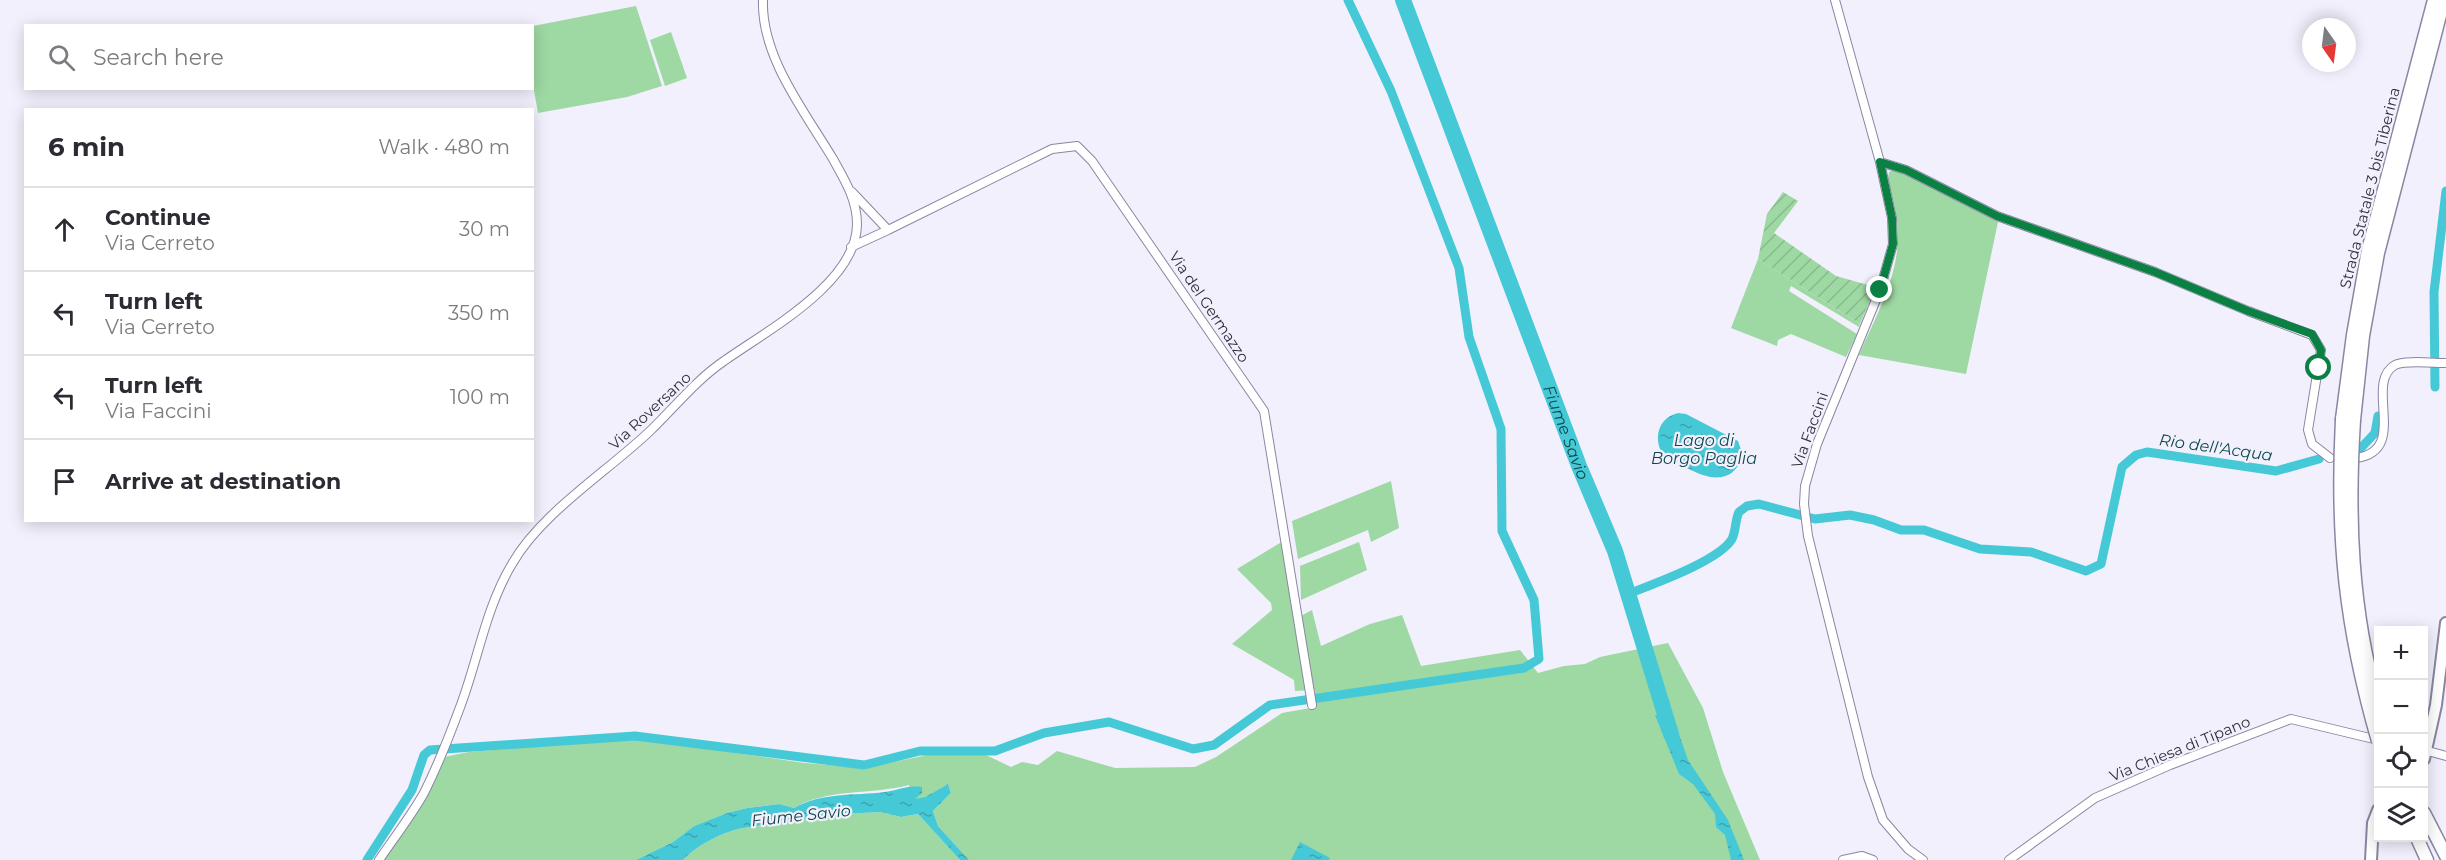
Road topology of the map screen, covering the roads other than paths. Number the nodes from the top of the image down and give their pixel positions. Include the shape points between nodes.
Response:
1 (763, 0) edge
2 (1835, 0) edge
3 (2434, 0) edge
4 (2444, 0) edge
5 (1880, 162) junction
6 (851, 191) junction
7 (888, 230) junction
8 (851, 247) junction
9 (2446, 363) edge
10 (2348, 420) junction
11 (2330, 458) dead end
12 (2356, 458) dead end
13 (2446, 624) edge
14 (2374, 680) edge
15 (1312, 705) dead end
16 (2377, 734) edge
17 (2428, 737) edge
18 (2374, 739) edge
19 (2428, 754) edge
20 (2446, 756) edge
21 (2374, 821) edge
22 (2428, 825) edge
23 (2428, 828) edge
24 (2412, 842) edge
25 (2418, 842) edge
26 (2446, 856) edge
27 (379, 860) edge
28 (1843, 860) edge
29 (1874, 860) edge
30 (1923, 860) edge
31 (2009, 860) edge
32 (2371, 860) edge
33 (2420, 860) edge
34 (2427, 860) edge
35 (2440, 860) edge

1 - 6 street, Via Roversano via 762,20 771,48
2 - 5 street, Via Faccini
3 - 10 highway, Strada Statale 3 bis Tiberina via 2368,250 2353,335
4 - 10 highway, Strada Statale 3 bis Tiberina via 2378,253
5 - 11 street via 1906,170 1997,216 2312,334 2321,350 2308,429 2312,444
5 - 30 street, Via Faccini via 1892,218 1893,244 1880,290 1816,444 1804,504 1868,777 1883,820
6 - 7 street
6 - 8 street, Via Roversano via 857,224
7 - 8 street, Via del Germazzo
7 - 15 street, Via del Germazzo via 1052,149 1077,146 1092,161 1264,411
8 - 27 street, Via Roversano via 840,268 817,294 781,324 717,365 649,432 537,529 512,563 496,596 460,708 423,794
9 - 12 street via 2397,363 2383,378 2383,436 2371,453
10 - 14 highway, Strada Statale 3 bis Tiberina, bridge via 2357,601
10 - 16 highway, Strada Statale 3 bis Tiberina, bridge via 2340,539 2360,679
13 - 17 main road
18 - 31 street, Via Chiesa di Tipano via 2291,719 2095,798
19 - 20 street
21 - 32 main road
22 - 26 highway
23 - 35 highway
24 - 33 highway
25 - 34 highway
28 - 29 street via 1862,856

